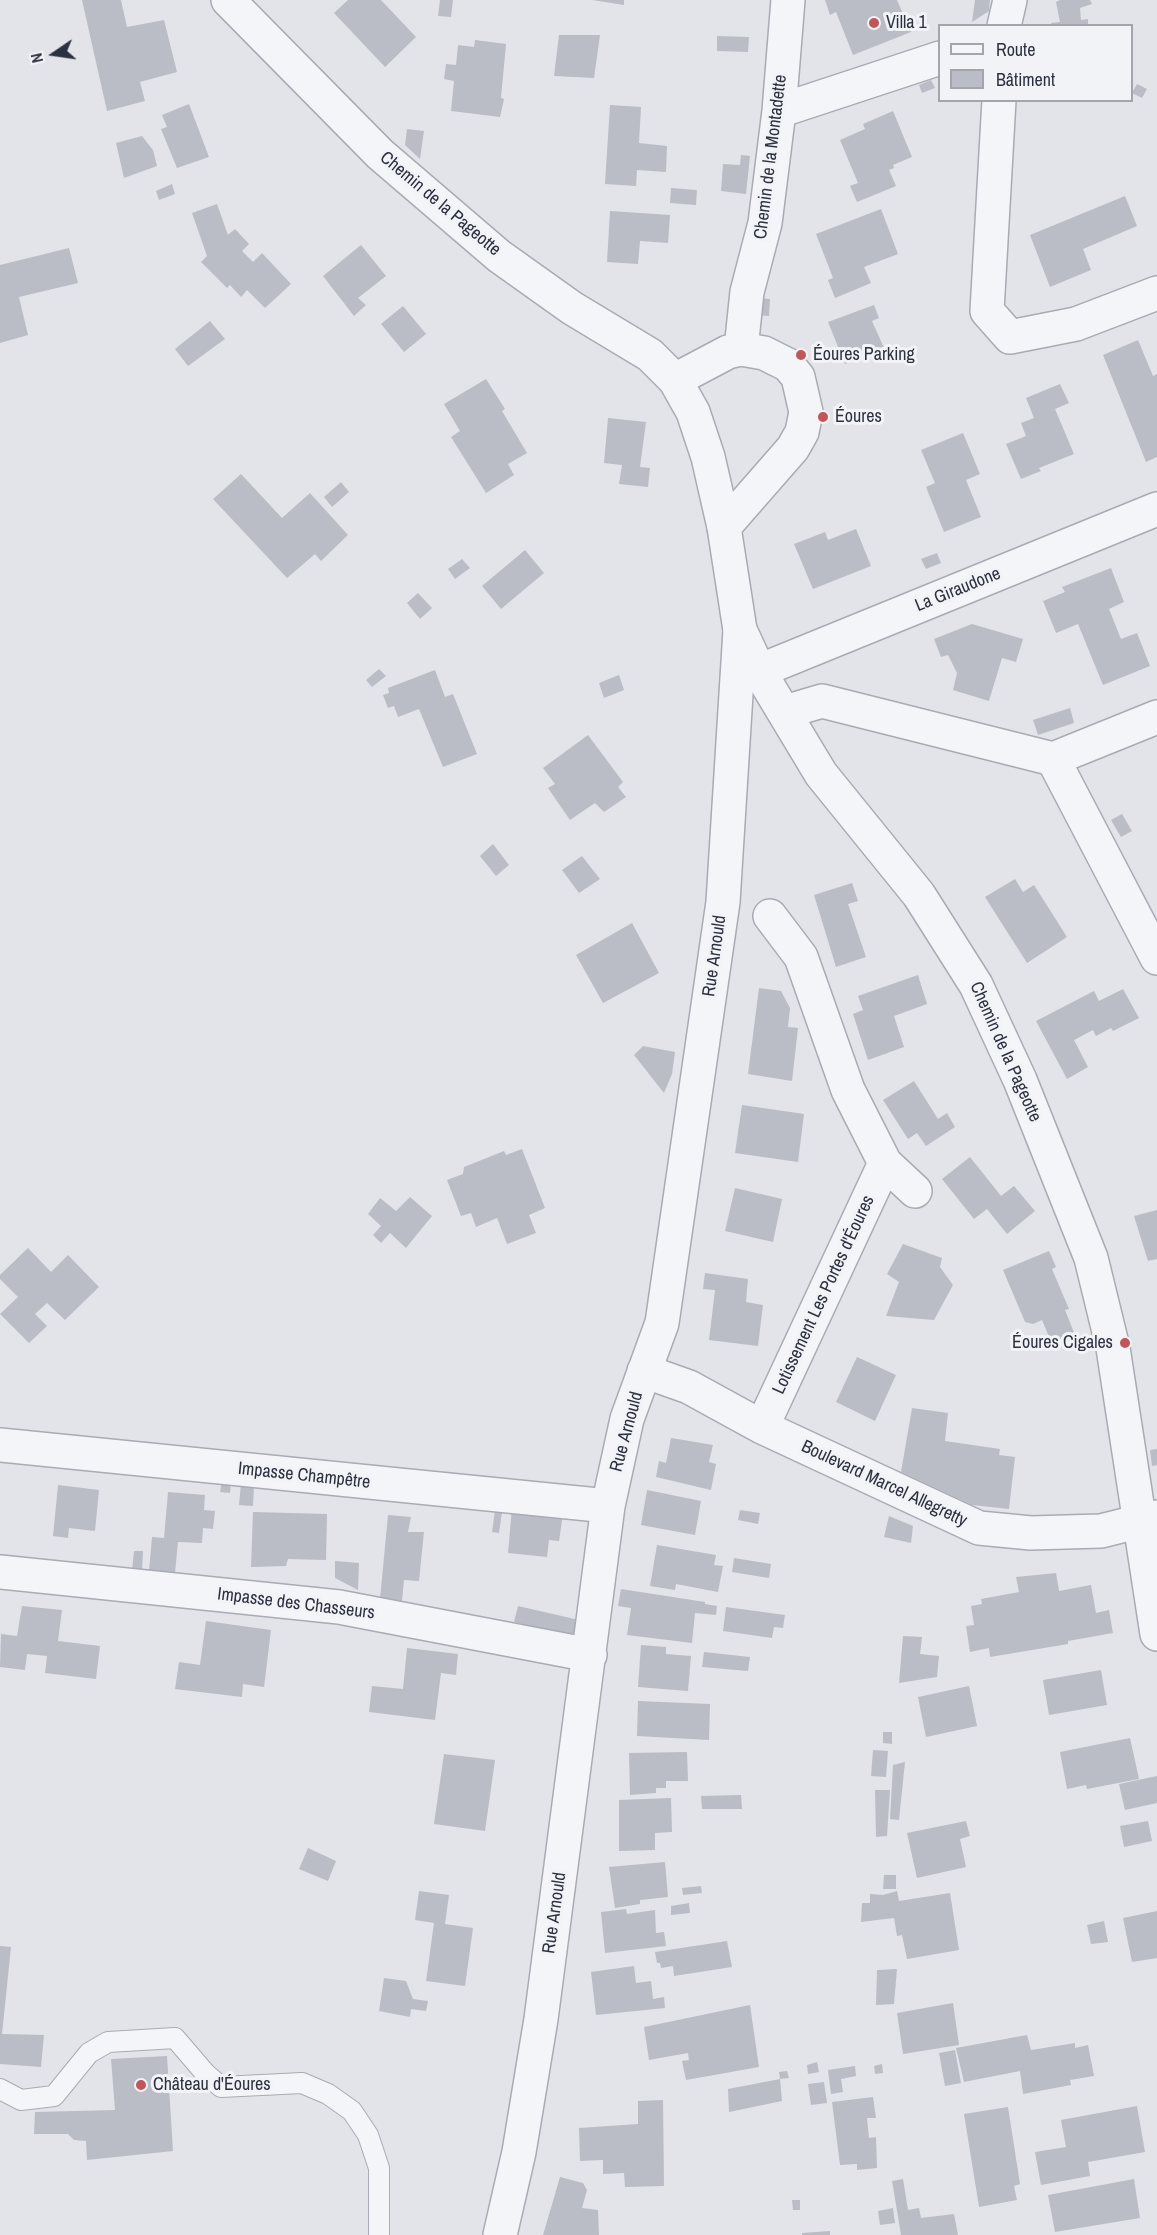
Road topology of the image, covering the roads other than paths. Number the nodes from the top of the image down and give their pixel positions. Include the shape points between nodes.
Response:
1 (228, 0) edge
2 (788, 0) edge
3 (1010, 0) edge
4 (1004, 24) edge
5 (938, 58) edge
6 (999, 102) edge
7 (779, 111) junction
8 (1157, 293) edge
9 (741, 349) junction
10 (675, 380) junction
11 (1157, 509) edge
12 (724, 527) junction
13 (740, 630) junction
14 (759, 670) junction
15 (785, 712) junction
16 (1157, 717) edge
17 (1053, 759) junction
18 (770, 916) dead end
19 (1157, 958) edge
20 (885, 1163) junction
21 (915, 1191) dead end
22 (644, 1371) junction
23 (762, 1427) junction
24 (0, 1445) edge
25 (608, 1506) junction
26 (1147, 1519) edge
27 (0, 1572) edge
28 (1157, 1634) edge
29 (590, 1655) junction
30 (0, 2089) edge
31 (379, 2235) edge
32 (500, 2235) edge

1 - 10 street, Chemin de la Pageotte via 380,154 491,249 572,308 650,355
2 - 7 street, Chemin de la Montadette
3 - 4 street
5 - 7 street
6 - 8 street via 987,311 1010,337 1076,324
7 - 9 street, Chemin de la Montadette via 765,223 747,292
9 - 10 street
9 - 12 street via 764,352 788,365 798,377 806,412 802,432 793,448
10 - 12 street, Chemin de la Pageotte via 693,412 705,446
11 - 14 street, La Giraudone
12 - 13 street, Chemin de la Pageotte
13 - 14 street, Chemin de la Pageotte
13 - 22 street, Rue Arnould via 723,902 662,1323
14 - 15 street, Chemin de la Pageotte
15 - 17 street via 822,701
15 - 26 street, Chemin de la Pageotte via 821,774 919,895 976,986 1020,1080 1091,1258
16 - 17 street
17 - 19 street
18 - 20 street via 801,957 848,1090
20 - 21 street
20 - 23 street, Lotissement Les Portes d'Éoures
22 - 23 street, Boulevard Marcel Allegretty via 689,1387
22 - 25 street, Rue Arnould via 627,1419
23 - 26 street, Boulevard Marcel Allegretty via 979,1528 1031,1533 1101,1531
24 - 25 street, Impasse Champêtre
25 - 29 street, Rue Arnould
26 - 28 street, Chemin de la Pageotte
27 - 29 street, Impasse des Chasseurs via 339,1607
29 - 32 street, Rue Arnould via 541,2019 519,2152
30 - 31 lane via 21,2100 54,2096 89,2053 108,2042 175,2038 221,2087 302,2084 320,2090 352,2111 368,2135 380,2168

